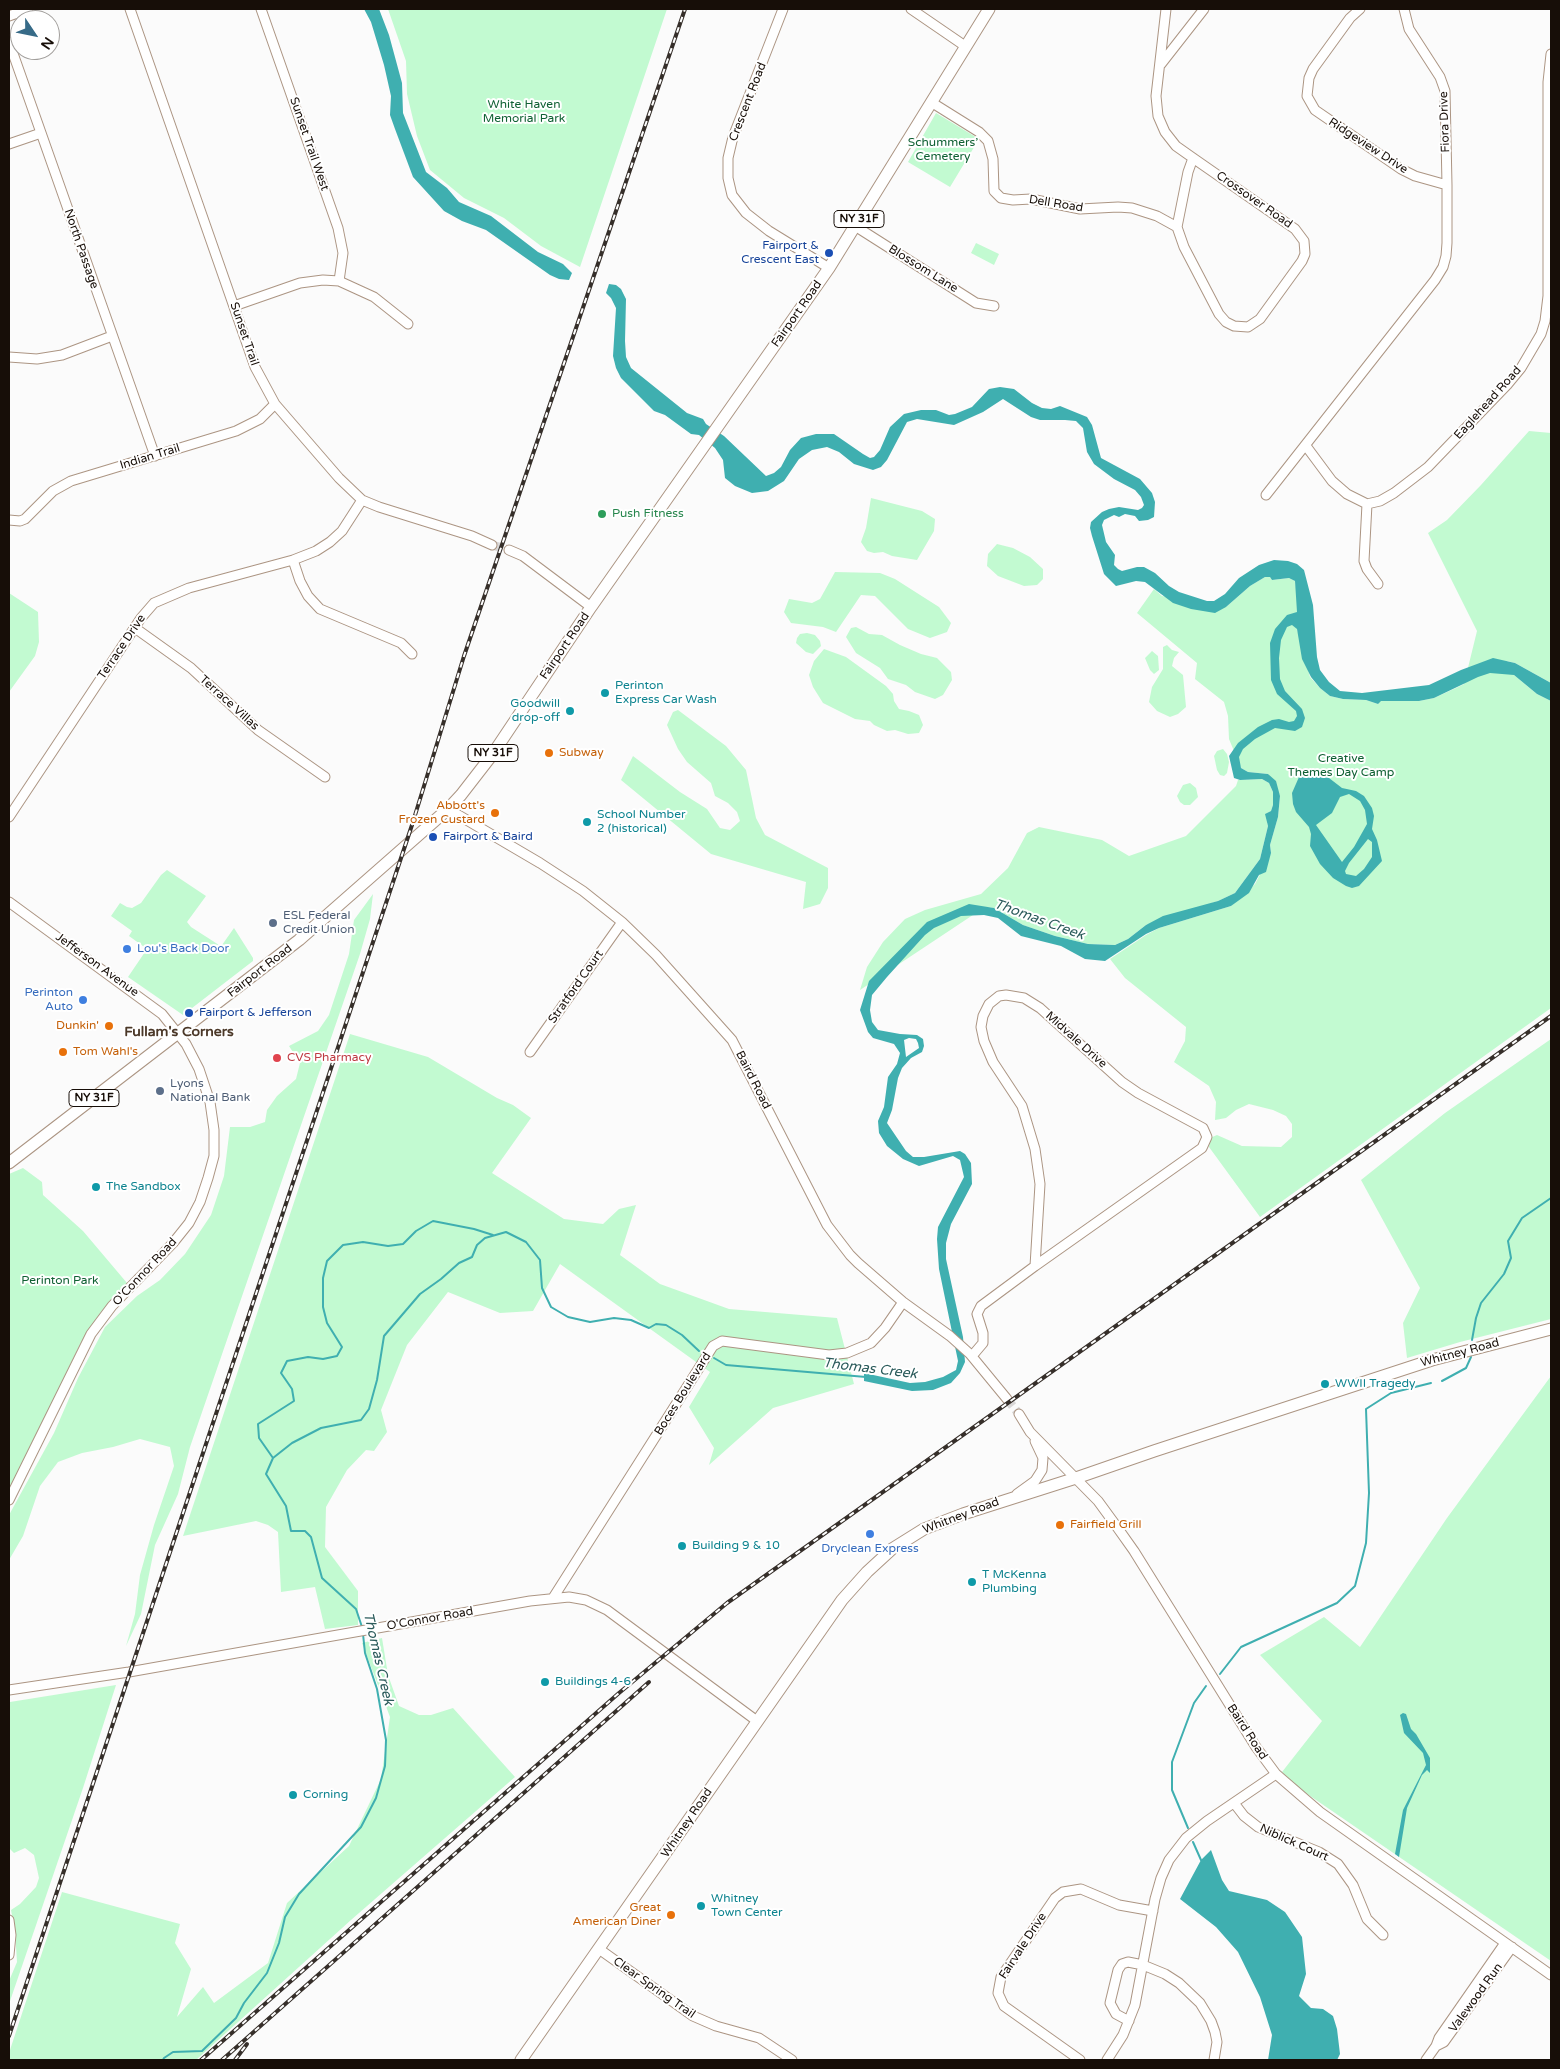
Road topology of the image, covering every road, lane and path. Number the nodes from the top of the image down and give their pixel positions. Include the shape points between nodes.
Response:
1 (28, 9) edge
2 (130, 9) edge
3 (261, 9) edge
4 (783, 9) edge
5 (911, 9) edge
6 (989, 9) edge
7 (1166, 9) edge
8 (1204, 9) edge
9 (1360, 9) edge
10 (1404, 9) edge
11 (9, 16) edge
12 (9, 42) edge
13 (965, 46) junction
14 (1551, 54) edge
15 (1160, 65) junction
16 (931, 102) junction
17 (41, 133) junction
18 (9, 144) edge
19 (1193, 158) junction
20 (1446, 185) junction
21 (855, 226) junction
22 (1177, 227) junction
23 (829, 268) junction
24 (340, 281) junction
25 (234, 306) junction
26 (994, 306) dead end
27 (408, 324) dead end
28 (112, 336) junction
29 (9, 357) edge
30 (275, 404) junction
31 (1306, 446) junction
32 (155, 456) junction
33 (1266, 495) dead end
34 (362, 500) junction
35 (1367, 504) junction
36 (9, 520) edge
37 (492, 544) tunnel mouth
38 (509, 550) tunnel mouth
39 (293, 560) junction
40 (1378, 584) dead end
41 (591, 607) junction
42 (135, 628) junction
43 (412, 654) dead end
44 (325, 777) dead end
45 (448, 809) junction
46 (9, 816) edge
47 (9, 902) edge
48 (622, 922) junction
49 (179, 1034) junction
50 (530, 1052) dead end
51 (9, 1163) edge
52 (1035, 1266) junction
53 (903, 1302) junction
54 (1551, 1330) edge
55 (971, 1355) junction
56 (1007, 1399) tunnel mouth
57 (1019, 1414) tunnel mouth
58 (1030, 1432) junction
59 (1076, 1478) junction
60 (1012, 1498) junction
61 (9, 1500) edge
62 (553, 1598) junction
63 (9, 1690) edge
64 (757, 1721) junction
65 (1276, 1774) junction
66 (1234, 1803) junction
67 (1152, 1911) junction
68 (9, 1920) edge
69 (1382, 1935) dead end
70 (1509, 1945) junction
71 (599, 1949) junction
72 (9, 1955) edge
73 (1144, 1965) junction
74 (1551, 1975) edge
75 (1129, 2021) junction
76 (521, 2060) edge
77 (792, 2060) edge
78 (1080, 2060) edge
79 (1107, 2060) edge
80 (1214, 2060) edge
81 (1426, 2060) edge

1 - 11 street
2 - 25 street, Sunset Trail
3 - 24 street, Sunset Trail West via 338,228 343,253
4 - 23 street, Crescent Road via 733,137 728,178 732,195 746,213
5 - 13 street
6 - 13 main road, Fairport Road / NY 31F
7 - 15 street, Crossover Road
8 - 15 street
9 - 20 street, Ridgeview Drive via 1313,69 1307,88 1308,100 1315,110 1401,169
10 - 20 street, Fiora Drive via 1409,29 1440,77 1445,91
12 - 17 street, North Passage
13 - 16 main road, Fairport Road / NY 31F
14 - 35 street, Eaglehead Road via 1548,82 1548,296 1546,321 1541,334 1507,385 1428,467 1394,493
15 - 19 street, Crossover Road via 1156,96 1158,116 1170,140
16 - 21 main road, Fairport Road / NY 31F
16 - 22 street, Dell Road via 988,141 993,159 994,191 1001,198 1031,199 1080,209 1132,208 1158,216
17 - 18 street
17 - 28 street, North Passage
19 - 22 street
19 - 22 street, Crossover Road via 1295,229 1304,241 1305,254 1260,319 1248,327 1239,328 1219,314
20 - 31 street via 1448,243 1439,274
21 - 23 main road, Fairport Road / NY 31F
21 - 26 street, Blossom Lane via 976,303
23 - 41 main road, Fairport Road / NY 31F
24 - 25 street via 300,283
24 - 27 street via 374,297
25 - 30 street, Sunset Trail via 255,367
28 - 29 street via 62,355 37,359
28 - 32 street, North Passage
30 - 32 street, Indian Trail via 260,419 236,431
30 - 34 street, Sunset Trail
31 - 33 street
31 - 35 street via 1332,481
32 - 36 street, Indian Trail via 71,481 46,497 28,516 20,521
34 - 37 street, Sunset Trail
34 - 39 street, Terrace Drive via 342,531 330,542
35 - 40 street via 1364,561
38 - 41 street via 523,556
39 - 42 street, Terrace Drive via 168,596 154,604
39 - 43 street via 304,588 320,609 401,643
41 - 45 main road, Fairport Road / NY 31F via 484,766
42 - 44 street, Terrace Villas via 191,668 258,730
42 - 46 street, Terrace Drive
45 - 48 street, Baird Road via 558,874
45 - 49 main road, Fairport Road / NY 31F via 321,922
47 - 49 street, Jefferson Avenue via 152,1005
48 - 50 street, Stratford Court
48 - 53 street, Baird Road via 732,1040 827,1225 858,1263
49 - 51 main road, Fairport Road / NY 31F
49 - 61 street, O'Connor Road via 199,1069 210,1102 214,1130 214,1156 200,1202 173,1243 112,1306 91,1334
52 - 52 street, Midvale Drive via 1202,1148 1208,1137 1203,1128 1122,1082 1040,1008 1024,998 1006,995 989,1004 981,1027 993,1062 1022,1106 1036,1148 1040,1184
52 - 55 street, Midvale Drive via 981,1306 977,1314 984,1343
53 - 55 street, Baird Road
53 - 62 street, Boces Boulevard via 879,1336 863,1348 847,1353 830,1355 717,1342
54 - 59 main road, Whitney Road via 1432,1360
55 - 56 street, Baird Road
57 - 58 street, Baird Road
58 - 59 street, Baird Road
58 - 60 street via 1043,1458 1042,1470 1035,1482
59 - 60 main road, Whitney Road
59 - 65 street, Baird Road via 1134,1551
60 - 64 main road, Whitney Road via 924,1529 879,1560 842,1600
62 - 63 street, O'Connor Road
62 - 64 street, O'Connor Road via 577,1598 607,1610
64 - 71 main road, Whitney Road
65 - 66 street
65 - 70 street, Baird Road via 1320,1812
66 - 67 street via 1206,1821 1176,1850 1161,1878
66 - 69 street, Niblick Court via 1258,1827 1319,1852 1338,1864 1353,1884 1367,1919
67 - 73 street
67 - 78 street, Fairvale Drive via 1118,1905 1081,1889 1063,1892 1055,1898 1001,1977 998,1993 1004,2006
68 - 72 street via 12,1935
70 - 74 street, Baird Road
70 - 81 street, Valewood Run
71 - 76 main road, Whitney Road
71 - 77 street, Clear Spring Trail via 693,2016 759,2038
73 - 75 street
73 - 75 street via 1128,1962 1118,1970 1111,2007
73 - 80 street via 1179,1983 1206,2011 1217,2042
75 - 79 street

